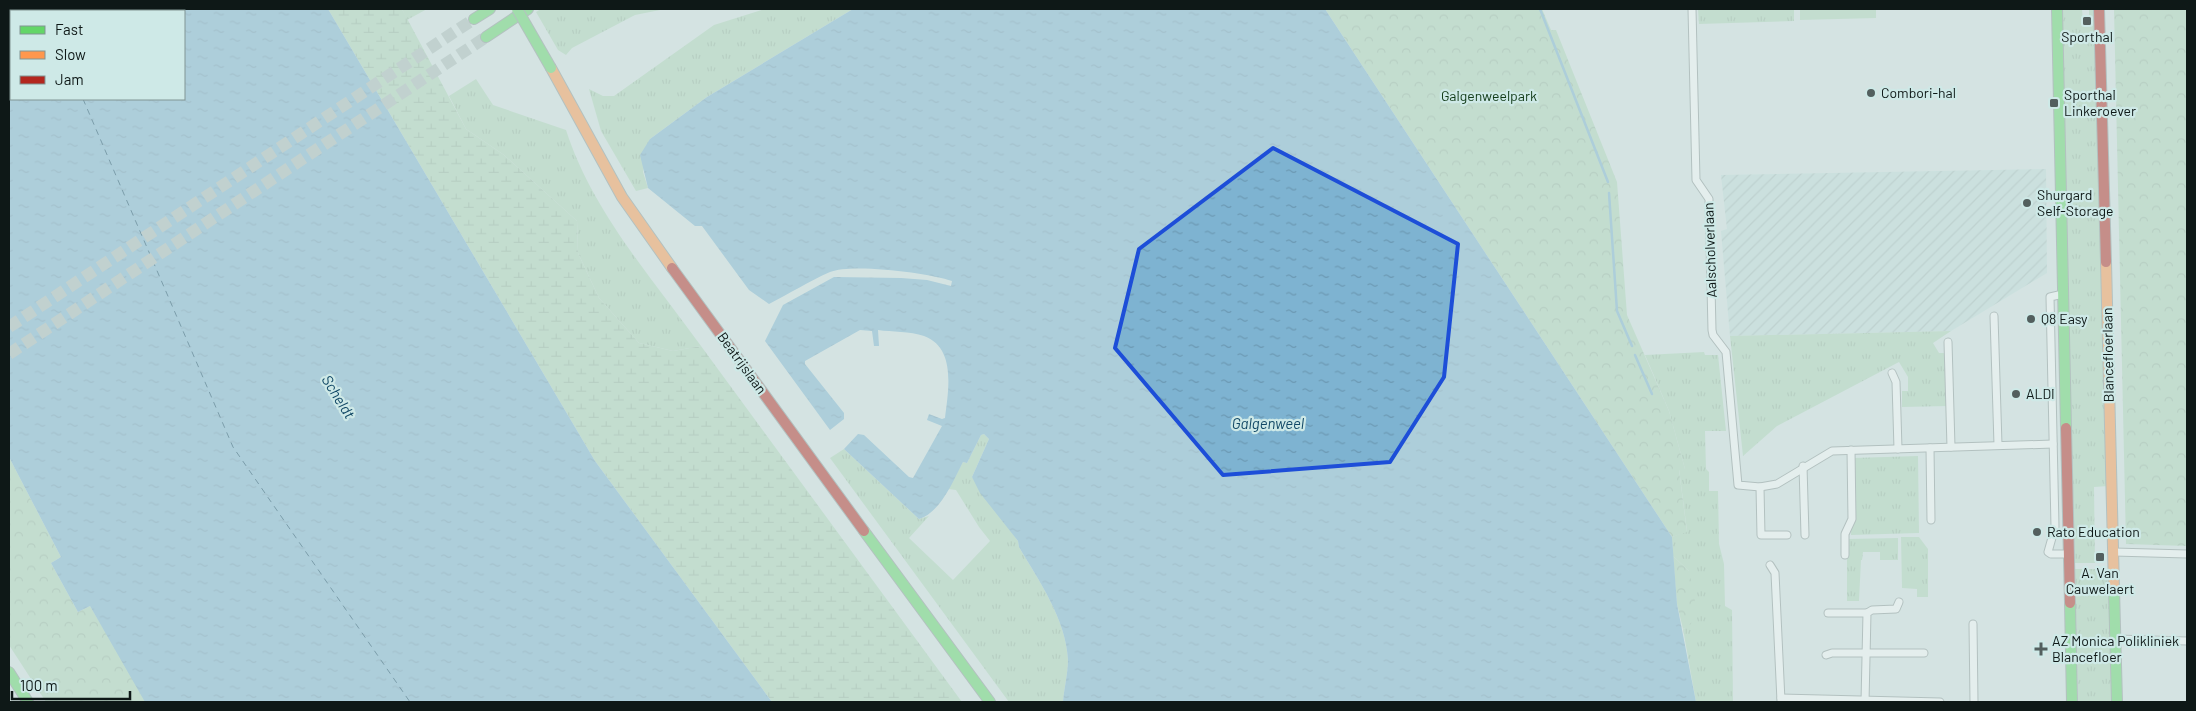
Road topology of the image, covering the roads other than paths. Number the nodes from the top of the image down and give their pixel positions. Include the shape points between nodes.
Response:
1 (490, 9) edge
2 (517, 9) edge
3 (528, 9) edge
4 (1692, 9) edge
5 (2057, 9) edge
6 (2099, 9) edge
7 (474, 19) tunnel mouth
8 (486, 37) tunnel mouth
9 (2063, 294) junction
10 (1994, 316) dead end
11 (1948, 342) dead end
12 (1892, 373) dead end
13 (2053, 444) junction
14 (1998, 445) junction
15 (1951, 447) junction
16 (1930, 448) junction
17 (1898, 449) junction
18 (1851, 450) junction
19 (1803, 466) junction
20 (1760, 487) junction
21 (1931, 520) dead end
22 (1787, 535) dead end
23 (1805, 535) dead end
24 (2114, 552) junction
25 (2069, 554) junction
26 (2187, 554) edge
27 (1844, 555) dead end
28 (1770, 565) dead end
29 (1899, 602) dead end
30 (1828, 613) dead end
31 (1867, 613) junction
32 (1973, 624) dead end
33 (2115, 639) junction
34 (2187, 641) edge
35 (1924, 653) dead end
36 (1866, 654) junction
37 (1826, 655) dead end
38 (10, 673) edge
39 (1781, 700) edge
40 (1865, 701) edge
41 (28, 702) edge
42 (990, 702) edge
43 (1940, 702) edge
44 (1974, 702) edge
45 (2072, 702) edge
46 (2117, 702) edge

1 - 7 main road
2 - 42 main road, Beatrijslaan, bridge via 622,197 651,240
3 - 8 main road
4 - 20 street, Aalscholverlaan via 1696,180 1709,200 1712,330 1726,352 1738,486
5 - 9 main road
6 - 24 main road, Blancefloerlaan
9 - 13 street via 2050,297
9 - 25 main road
10 - 14 street
11 - 15 street
12 - 17 street via 1896,382
13 - 14 street
13 - 25 street via 2055,527 2048,552
14 - 15 street
15 - 16 street
16 - 17 street
16 - 21 street
17 - 18 street
18 - 19 street via 1832,451
18 - 27 street via 1852,519 1845,534
19 - 20 street via 1777,484
19 - 23 street
20 - 22 street via 1760,535
24 - 26 street
24 - 33 main road, Blancefloerlaan
25 - 45 main road
28 - 39 street via 1775,573
29 - 31 street via 1896,610
30 - 31 street
31 - 36 street
32 - 44 street
33 - 34 street
33 - 46 main road, Blancefloerlaan
35 - 36 street
36 - 37 street
36 - 40 street
38 - 41 main road
39 - 40 street
40 - 43 street

